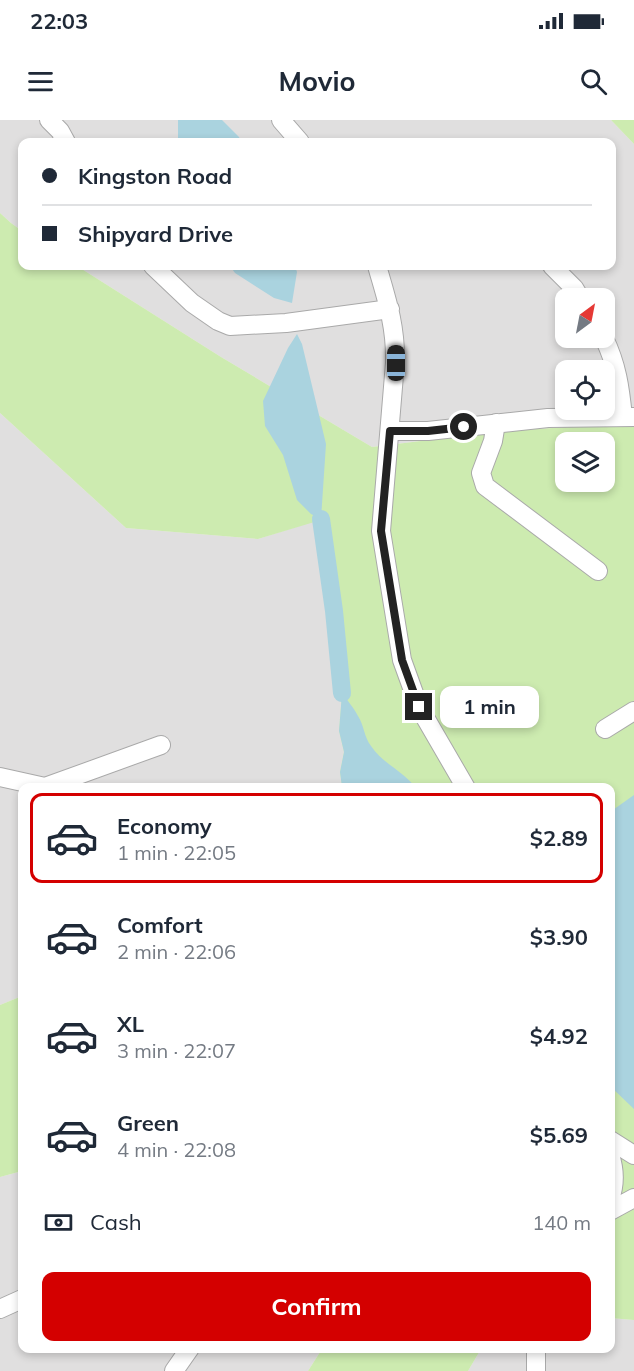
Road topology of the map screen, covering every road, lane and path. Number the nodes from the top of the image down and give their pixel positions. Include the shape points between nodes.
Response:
1 (49, 120) edge
2 (281, 120) edge
3 (64, 138) edge
4 (297, 138) edge
5 (157, 270) edge
6 (378, 270) edge
7 (556, 270) edge
8 (573, 288) edge
9 (390, 309) junction
10 (609, 348) edge
11 (629, 417) edge
12 (496, 423) junction
13 (390, 431) junction
14 (598, 571) dead end
15 (634, 711) edge
16 (605, 729) dead end
17 (161, 745) dead end
18 (0, 777) edge
19 (27, 783) edge
20 (56, 783) edge
21 (462, 783) edge
22 (615, 1143) edge
23 (634, 1155) edge
24 (634, 1198) edge
25 (615, 1208) edge
26 (18, 1301) edge
27 (0, 1309) edge
28 (187, 1353) edge
29 (536, 1353) edge
30 (174, 1371) edge
31 (536, 1371) edge

1 - 3 street
2 - 4 street
5 - 9 street via 192,303 230,326
6 - 9 street
7 - 8 street
9 - 13 street via 396,341
10 - 11 street
11 - 12 street
12 - 13 street
12 - 14 street via 481,473 485,486
13 - 21 street via 381,531 402,660 419,707
15 - 16 street
17 - 20 street
18 - 19 street
22 - 23 street
24 - 25 street
26 - 27 street
28 - 30 street
29 - 31 street

